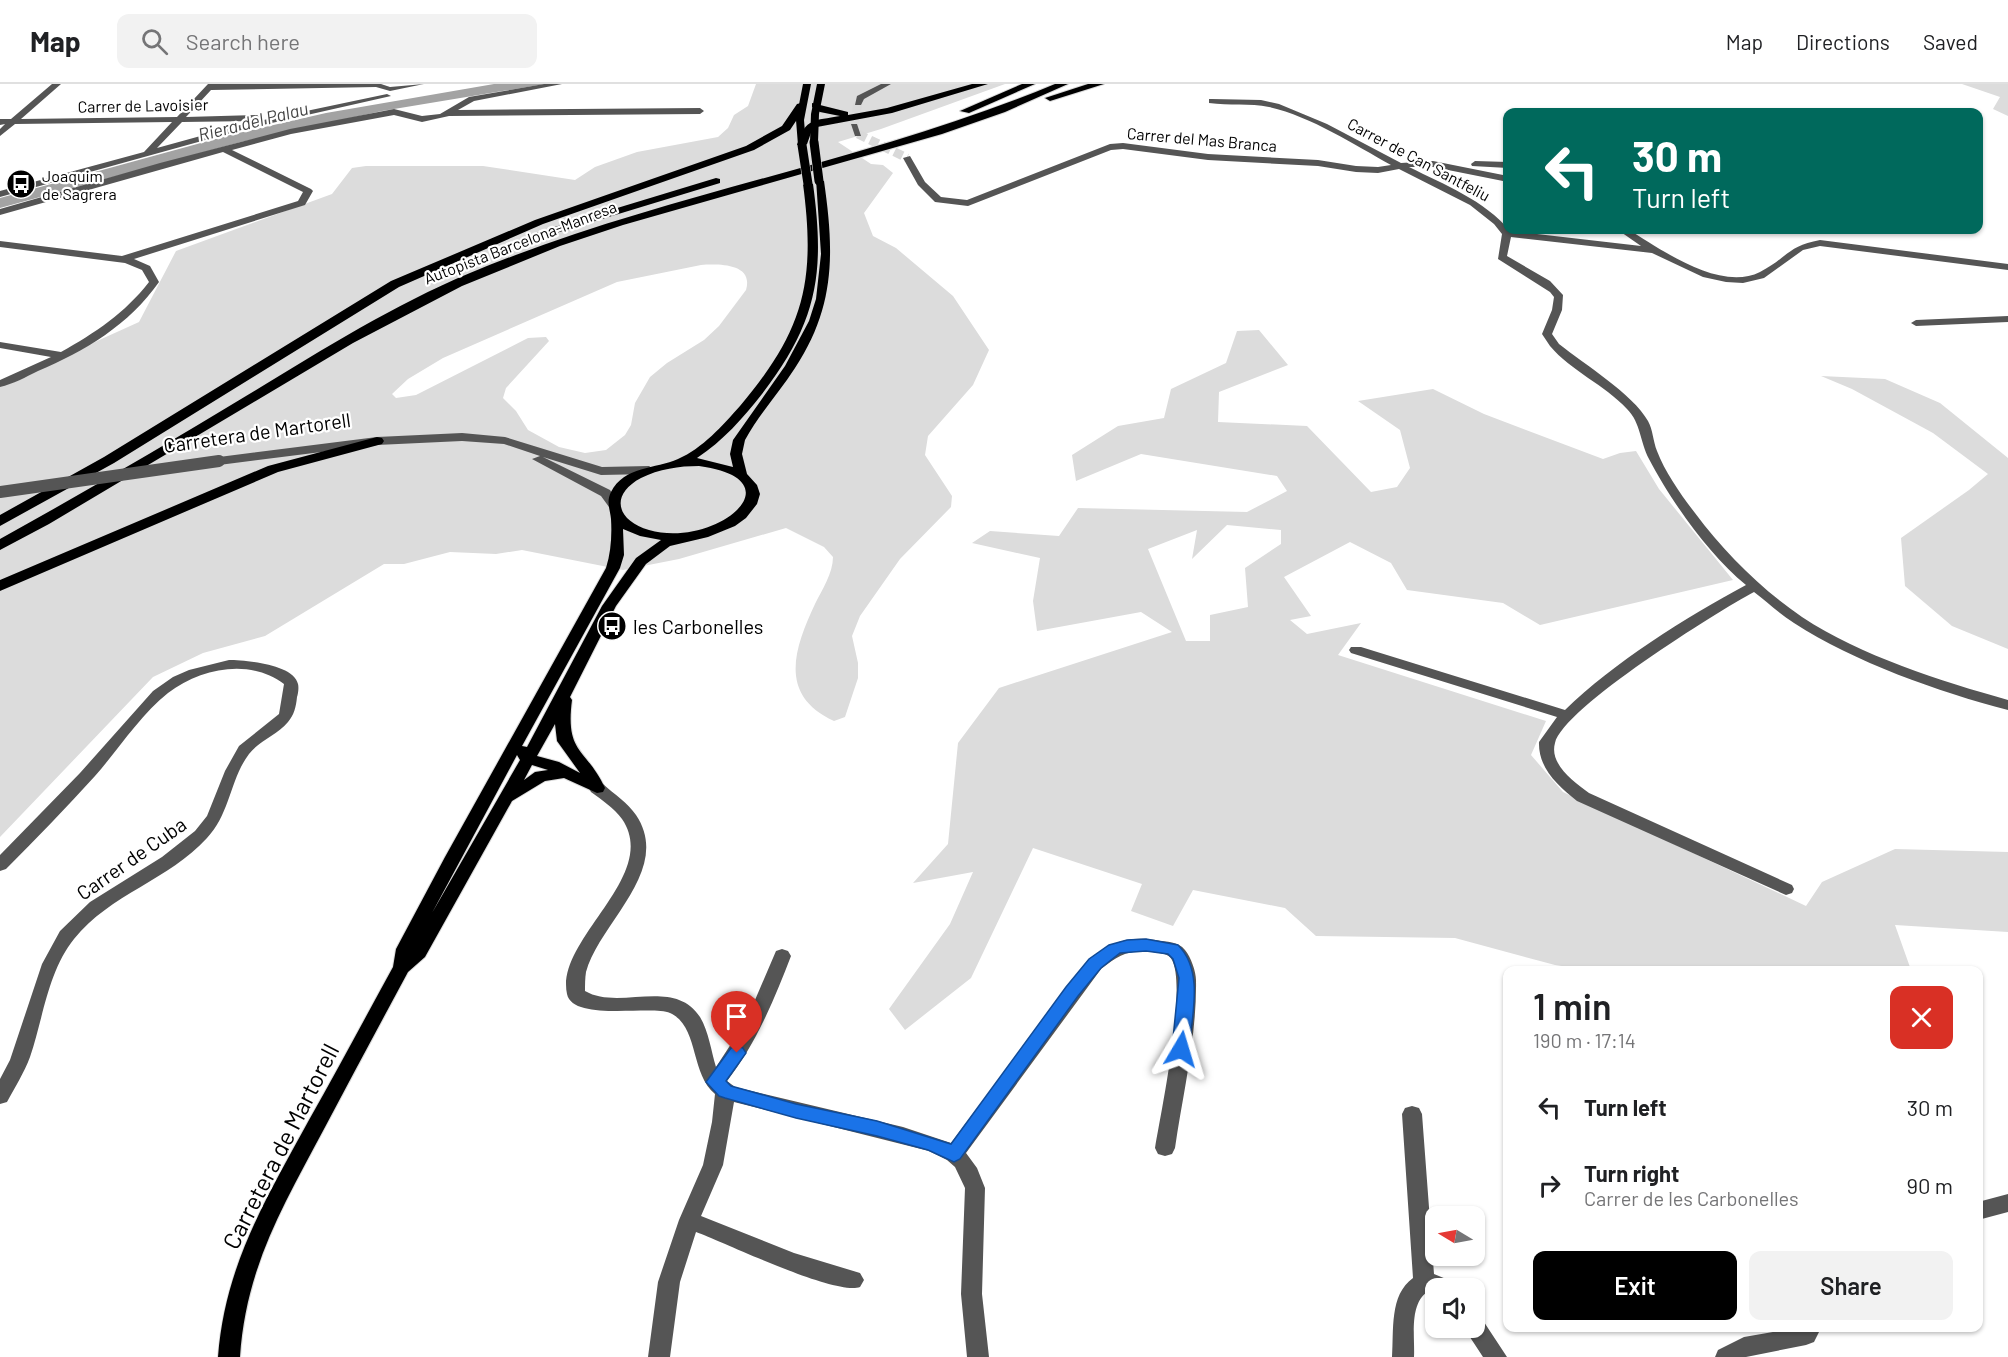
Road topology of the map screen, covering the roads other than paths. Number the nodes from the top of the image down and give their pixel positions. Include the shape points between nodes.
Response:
1 (57, 84) edge
2 (376, 84) edge
3 (420, 84) edge
4 (558, 84) edge
5 (807, 84) edge
6 (821, 84) edge
7 (887, 84) edge
8 (983, 84) edge
9 (1030, 84) edge
10 (1063, 84) edge
11 (1099, 84) edge
12 (210, 86) edge
13 (389, 95) junction
14 (1212, 101) dead end
15 (858, 104) tunnel mouth
16 (816, 105) junction
17 (801, 106) junction
18 (396, 111) junction
19 (700, 111) dead end
20 (3, 112) dead end
21 (449, 112) junction
22 (22, 114) junction
23 (867, 115) junction
24 (287, 117) junction
25 (178, 119) junction
26 (0, 122) edge
27 (13, 122) junction
28 (968, 122) junction
29 (814, 124) junction
30 (0, 133) edge
31 (802, 145) junction
32 (224, 149) junction
33 (146, 155) junction
34 (907, 158) tunnel mouth
35 (1418, 163) junction
36 (1503, 165) edge
37 (1401, 166) junction
38 (1503, 178) edge
39 (813, 183) junction
40 (0, 194) edge
41 (0, 212) edge
42 (1503, 230) edge
43 (1507, 234) joint
44 (1629, 234) edge
45 (0, 244) edge
46 (1651, 250) junction
47 (123, 259) junction
48 (2008, 267) edge
49 (345, 317) junction
50 (2008, 319) edge
51 (1916, 323) dead end
52 (0, 345) edge
53 (64, 356) junction
54 (0, 384) edge
55 (377, 441) junction
56 (521, 444) junction
57 (679, 463) junction
58 (649, 470) junction
59 (741, 475) junction
60 (0, 492) edge
61 (615, 510) junction
62 (0, 521) edge
63 (685, 536) junction
64 (0, 545) edge
65 (0, 586) edge
66 (1754, 586) junction
67 (1356, 650) dead end
68 (566, 691) junction
69 (2008, 705) edge
70 (1566, 716) junction
71 (527, 722) junction
72 (527, 759) junction
73 (567, 771) junction
74 (597, 788) junction
75 (503, 802) junction
76 (0, 865) edge
77 (1786, 889) dead end
78 (782, 956) dead end
79 (402, 967) junction
80 (720, 1086) junction
81 (0, 1096) edge
82 (1412, 1114) dead end
83 (1165, 1148) dead end
84 (954, 1154) junction
85 (2008, 1203) edge
86 (1983, 1210) edge
87 (689, 1220) junction
88 (1433, 1278) edge
89 (853, 1280) dead end
90 (1425, 1286) edge
91 (1808, 1332) edge
92 (1483, 1338) edge
93 (229, 1357) edge
94 (659, 1357) edge
95 (978, 1357) edge
96 (1403, 1357) edge
97 (1496, 1357) edge
98 (1726, 1357) edge

1 - 22 street
2 - 12 street
2 - 13 street
3 - 13 street
4 - 21 street via 472,99
5 - 17 main road
6 - 16 main road
7 - 15 street via 860,98
8 - 23 highway
9 - 49 highway via 916,127 656,198 532,237
10 - 28 highway, Autopista Barcelona-Manresa
11 - 28 highway
12 - 25 street
13 - 18 street
13 - 24 street
14 - 37 street, Carrer de Can Santfeliu via 1262,103 1285,110
16 - 23 highway via 842,114
16 - 29 main road
17 - 31 main road
17 - 49 highway via 786,128 765,141 476,248 395,284
18 - 21 street via 422,119
18 - 32 street
19 - 21 street
20 - 22 street
22 - 27 street
23 - 29 highway
24 - 25 street, Carrer de Lavoisier
24 - 33 street
25 - 27 street, Carrer de Lavoisier
25 - 33 street
26 - 27 street, Carrer de Lavoisier
27 - 30 street
28 - 64 highway, Autopista Barcelona-Manresa via 643,215 490,270 366,330
29 - 31 highway via 807,129
29 - 39 main road, bridge
31 - 39 main road, bridge
32 - 41 street
32 - 47 street via 308,191 302,203
33 - 40 street
34 - 37 street, Carrer del Mas Branca via 921,183 938,200 954,203 979,200 1110,147 1356,169
35 - 36 street, Carrer del Mas Branca
35 - 37 street, Carrer del Mas Branca
35 - 38 street, Carrer del Mas Branca
37 - 42 street, Carrer de Can Santfeliu via 1470,202
39 - 57 main road via 815,261 809,298 799,326 779,364 726,431
39 - 59 main road via 827,250 821,300 793,364 738,440 736,454
43 - 46 street
43 - 66 street via 1502,256 1545,282 1559,297 1547,334 1549,339 1631,406 1643,422 1660,468 1689,514
44 - 46 street
45 - 47 street
46 - 48 street via 1688,267 1736,279 1760,276 1799,247 1820,243
47 - 53 street via 146,267 154,282 135,306
49 - 62 highway via 99,466
50 - 51 street
52 - 53 street
53 - 54 street
55 - 56 street, Carretera de Martorell via 462,437
55 - 60 street, Carretera de Martorell, bridge
55 - 65 highway via 273,469
56 - 58 street, Carretera de Martorell via 601,471
56 - 61 street, Carretera de Martorell via 528,454 606,493
57 - 58 main road
57 - 59 main road via 711,464
58 - 61 main road via 621,488
59 - 63 main road via 752,491 752,500 743,513 718,528
61 - 63 main road via 628,526 639,531
61 - 71 main road, Carretera de Martorell via 617,555 613,568
63 - 68 main road, Carretera de Martorell via 666,543 630,574
66 - 69 street via 1798,620 1840,643 1923,678
66 - 70 street via 1690,623
67 - 70 street
68 - 72 main road, Carretera de Martorell
68 - 74 main road via 562,712 565,744
70 - 77 street via 1554,727 1547,742 1552,765 1570,787
71 - 72 main road via 522,741
71 - 79 main road, Carretera de Martorell via 405,949
72 - 73 main road
72 - 75 main road, Carretera de Martorell
73 - 74 main road
73 - 75 main road via 541,776
74 - 80 street via 632,823 637,856 631,880 579,965 573,983 576,994 598,1005 658,1003 684,1011 694,1022 704,1063
75 - 79 main road, Carretera de Martorell via 418,952
76 - 81 street, Carrer de Cuba via 53,813 164,689 196,672 225,665 263,666 282,674 291,683 287,713 247,747 236,762 203,834 173,860 117,891 66,936 49,965 21,1058
78 - 80 street via 764,1004
79 - 93 main road, Carretera de Martorell via 266,1221 238,1293
80 - 84 street via 796,1111 898,1134
80 - 87 street via 722,1122 712,1165
82 - 88 street
83 - 84 street via 1181,1049 1187,978 1180,956 1173,949 1146,945 1115,949 1095,964
84 - 95 street via 972,1174 975,1188 970,1281
85 - 86 street
87 - 89 street via 786,1260
87 - 94 street via 669,1282
90 - 96 street via 1414,1287 1407,1298
91 - 98 street via 1788,1341 1736,1349
92 - 97 street

